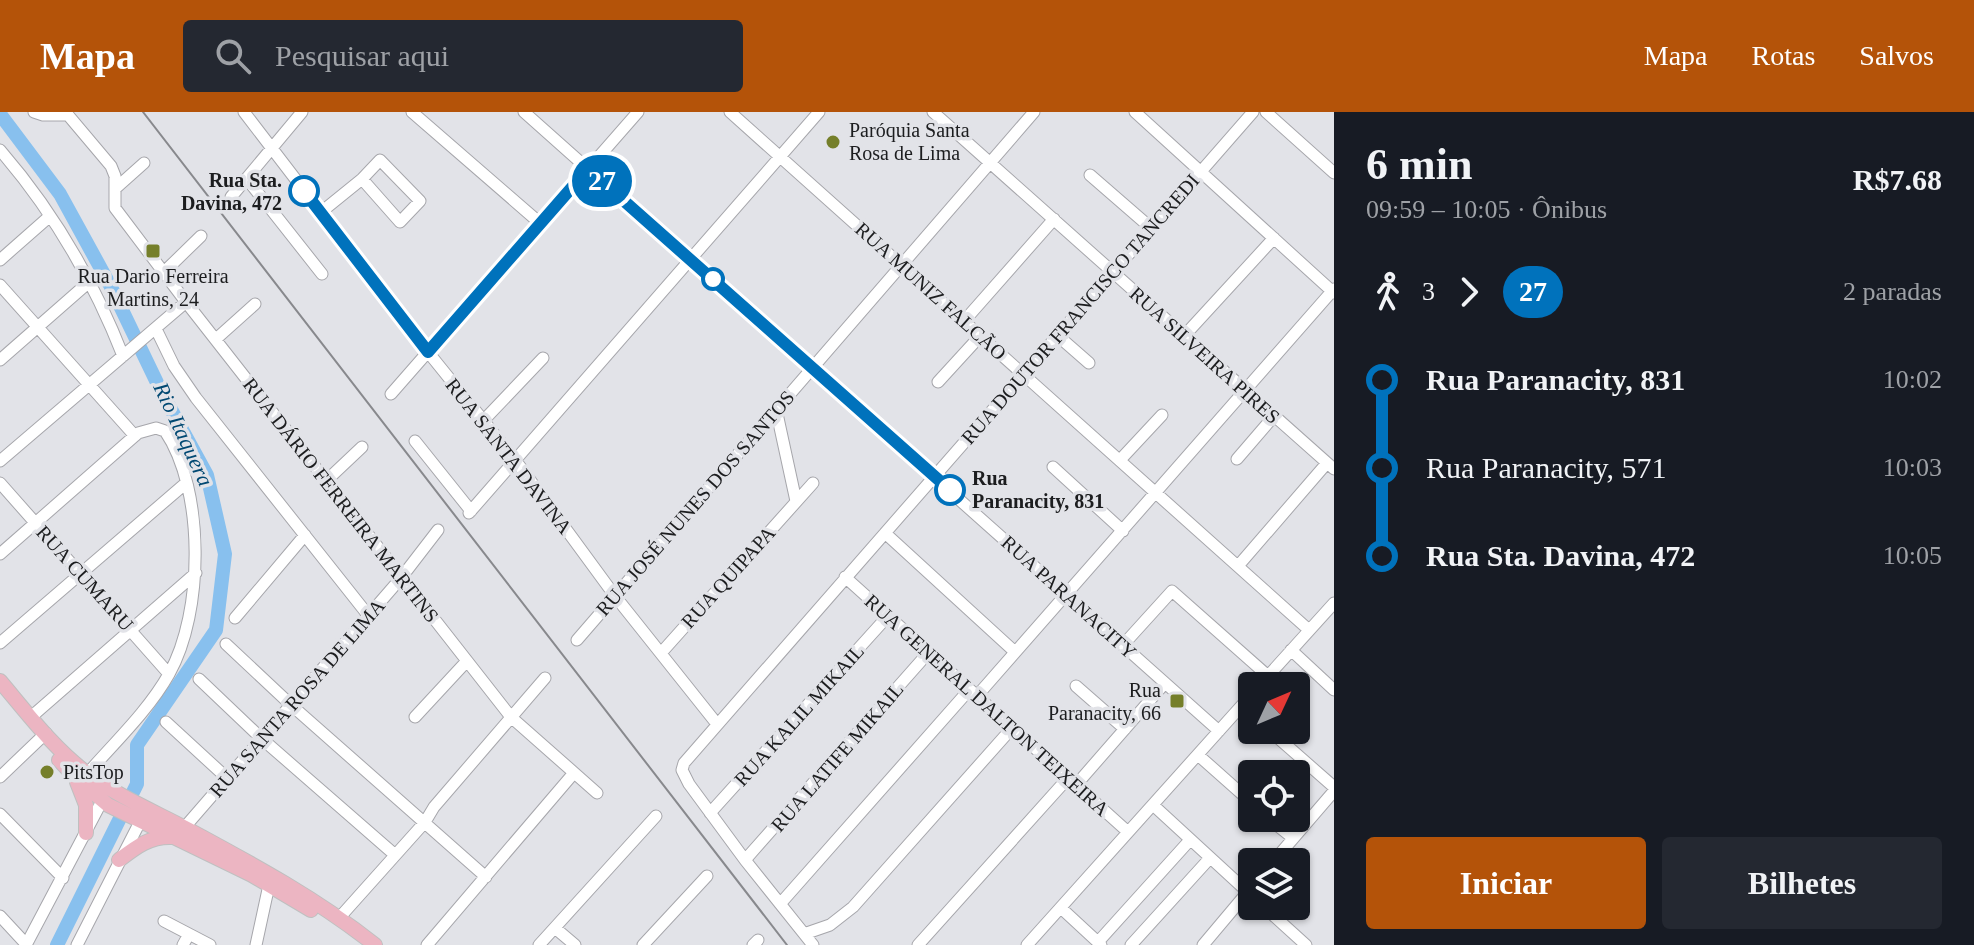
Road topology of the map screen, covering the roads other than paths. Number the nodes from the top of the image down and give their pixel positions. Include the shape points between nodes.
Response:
1 (34, 112) edge
2 (244, 112) edge
3 (302, 112) edge
4 (412, 112) edge
5 (524, 112) edge
6 (638, 112) edge
7 (730, 112) edge
8 (819, 112) edge
9 (933, 112) edge
10 (1034, 112) edge
11 (1135, 112) edge
12 (1253, 112) edge
13 (1266, 112) edge
14 (271, 148) junction
15 (1, 153) edge
16 (781, 157) junction
17 (144, 163) dead end
18 (990, 163) junction
19 (588, 169) junction
20 (1201, 171) junction
21 (1334, 173) edge
22 (1090, 175) dead end
23 (247, 179) junction
24 (362, 179) junction
25 (116, 188) junction
26 (231, 197) dead end
27 (320, 213) junction
28 (50, 216) junction
29 (1054, 219) junction
30 (541, 224) junction
31 (1151, 228) junction
32 (201, 236) dead end
33 (1274, 238) junction
34 (0, 260) edge
35 (692, 260) junction
36 (902, 265) junction
37 (164, 272) junction
38 (1112, 272) junction
39 (322, 274) dead end
40 (89, 282) junction
41 (0, 285) edge
42 (1333, 291) edge
43 (186, 302) junction
44 (255, 304) dead end
45 (965, 320) junction
46 (37, 328) junction
47 (153, 331) junction
48 (981, 335) junction
49 (1057, 335) junction
50 (1184, 336) junction
51 (216, 339) junction
52 (428, 352) junction
53 (126, 354) junction
54 (543, 358) dead end
55 (0, 360) edge
56 (1089, 363) dead end
57 (813, 367) junction
58 (1024, 374) junction
59 (938, 382) dead end
60 (88, 385) junction
61 (1245, 391) junction
62 (391, 394) dead end
63 (776, 409) junction
64 (1162, 415) dead end
65 (1274, 416) junction
66 (483, 421) junction
67 (135, 436) junction
68 (415, 441) dead end
69 (362, 447) dead end
70 (1237, 459) dead end
71 (1120, 460) junction
72 (0, 461) edge
73 (516, 461) junction
74 (1331, 466) edge
75 (1053, 467) dead end
76 (934, 475) junction
77 (326, 481) junction
78 (0, 483) edge
79 (186, 483) junction
80 (813, 483) dead end
81 (1156, 494) junction
82 (796, 501) junction
83 (35, 523) junction
84 (438, 530) dead end
85 (1123, 531) junction
86 (885, 533) junction
87 (305, 535) junction
88 (0, 554) edge
89 (1238, 566) junction
90 (80, 573) junction
91 (196, 573) junction
92 (845, 577) junction
93 (401, 578) junction
94 (1067, 595) junction
95 (615, 596) junction
96 (1334, 603) edge
97 (368, 615) junction
98 (887, 617) junction
99 (235, 618) dead end
100 (130, 629) junction
101 (1309, 630) junction
102 (577, 640) dead end
103 (0, 643) edge
104 (226, 644) dead end
105 (1123, 645) junction
106 (1291, 650) junction
107 (1015, 652) junction
108 (661, 653) junction
109 (928, 653) junction
110 (466, 662) junction
111 (1255, 672) edge
112 (1272, 672) edge
113 (169, 674) junction
114 (545, 678) dead end
115 (199, 679) dead end
116 (0, 681) edge
117 (1165, 683) junction
118 (1076, 686) dead end
119 (1334, 690) edge
120 (0, 693) edge
121 (973, 693) junction
122 (290, 704) junction
123 (1238, 710) edge
124 (31, 717) junction
125 (415, 717) dead end
126 (511, 717) junction
127 (166, 722) dead end
128 (717, 724) junction
129 (1012, 728) junction
130 (1125, 729) junction
131 (1219, 731) junction
132 (43, 736) junction
133 (261, 738) junction
134 (1284, 744) edge
135 (1198, 755) junction
136 (573, 774) junction
137 (81, 776) junction
138 (0, 777) edge
139 (228, 779) junction
140 (1072, 782) junction
141 (1334, 789) edge
142 (1238, 791) edge
143 (597, 793) dead end
144 (111, 797) junction
145 (1153, 805) junction
146 (139, 813) junction
147 (710, 813) junction
148 (0, 814) edge
149 (656, 816) dead end
150 (425, 822) junction
151 (1128, 832) junction
152 (1286, 832) edge
153 (86, 833) junction
154 (181, 833) junction
155 (1293, 838) junction
156 (1190, 840) junction
157 (1285, 848) edge
158 (394, 854) junction
159 (1210, 858) junction
160 (119, 860) junction
161 (745, 860) junction
162 (707, 876) dead end
163 (486, 877) junction
164 (63, 878) junction
165 (1238, 881) edge
166 (269, 885) junction
167 (780, 904) junction
168 (1238, 906) edge
169 (1061, 908) junction
170 (0, 916) edge
171 (340, 917) junction
172 (1278, 920) edge
173 (164, 921) dead end
174 (555, 928) junction
175 (804, 934) junction
176 (186, 940) edge
177 (1099, 944) edge
178 (29, 945) edge
179 (77, 945) edge
180 (210, 945) edge
181 (256, 945) edge
182 (360, 945) edge
183 (375, 945) edge
184 (427, 945) edge
185 (539, 945) edge
186 (575, 945) edge
187 (643, 945) edge
188 (813, 945) edge
189 (918, 945) edge
190 (1027, 945) edge
191 (1131, 945) edge
192 (1203, 945) edge
193 (1306, 945) edge

1 - 25 street, RUA DÁRIO FERREIRA MARTINS via 68,115 111,166
2 - 14 street, RUA SANTA DAVINA
3 - 14 street
4 - 30 street
5 - 19 street, RUA PARANACITY
6 - 19 street
7 - 16 street, RUA MUNIZ FALCÃO
8 - 16 street
9 - 18 street, RUA SILVEIRA PIRES
10 - 18 street, RUA JOSÉ NUNES DOS SANTOS
11 - 20 street
12 - 20 street, RUA DOUTOR FRANCISCO TANCREDI
13 - 21 street
14 - 23 street
14 - 27 street, RUA SANTA DAVINA
15 - 28 street
16 - 35 street
16 - 36 street, RUA MUNIZ FALCÃO
17 - 25 street
18 - 29 street, RUA SILVEIRA PIRES
18 - 36 street, RUA JOSÉ NUNES DOS SANTOS
19 - 30 street
19 - 35 street, RUA PARANACITY
20 - 31 street, RUA DOUTOR FRANCISCO TANCREDI
20 - 33 street
22 - 31 street
23 - 26 street
23 - 39 street
24 - 24 street via 384,161 420,199 402,222
24 - 27 street
25 - 37 street, RUA DÁRIO FERREIRA MARTINS via 115,208
27 - 52 street, RUA SANTA DAVINA
28 - 34 street
28 - 40 street
29 - 38 street, RUA SILVEIRA PIRES
29 - 45 street
30 - 52 street
31 - 38 street, RUA DOUTOR FRANCISCO TANCREDI
32 - 37 street
33 - 42 street
33 - 50 street
35 - 57 street, RUA PARANACITY
35 - 73 street
36 - 45 street, RUA MUNIZ FALCÃO
36 - 57 street, RUA JOSÉ NUNES DOS SANTOS
37 - 43 street, RUA DÁRIO FERREIRA MARTINS
38 - 49 street, RUA DOUTOR FRANCISCO TANCREDI
38 - 50 street, RUA SILVEIRA PIRES
40 - 46 street
40 - 53 street
41 - 46 street
42 - 61 street
43 - 47 street
43 - 51 street, RUA DÁRIO FERREIRA MARTINS
44 - 51 street
45 - 48 street, RUA MUNIZ FALCÃO
46 - 55 street
46 - 60 street
47 - 53 street
47 - 87 street via 182,379
48 - 58 street, RUA MUNIZ FALCÃO
48 - 59 street
49 - 56 street
49 - 58 street, RUA DOUTOR FRANCISCO TANCREDI
50 - 61 street, RUA SILVEIRA PIRES
51 - 77 street, RUA DÁRIO FERREIRA MARTINS
52 - 62 street
52 - 66 street, RUA SANTA DAVINA
53 - 60 street
54 - 66 street
57 - 63 street, RUA JOSÉ NUNES DOS SANTOS
57 - 76 street, RUA PARANACITY
58 - 71 street, RUA MUNIZ FALCÃO
58 - 76 street, RUA DOUTOR FRANCISCO TANCREDI
60 - 67 street
60 - 72 street
61 - 65 street, RUA SILVEIRA PIRES
61 - 81 street
63 - 82 street
63 - 95 street, RUA JOSÉ NUNES DOS SANTOS
64 - 71 street
65 - 70 street
65 - 74 street, RUA SILVEIRA PIRES
66 - 73 street, RUA SANTA DAVINA
67 - 79 street via 156,428 165,431
67 - 83 street
68 - 73 street via 470,512
69 - 77 street
71 - 81 street, RUA MUNIZ FALCÃO
73 - 95 street, RUA SANTA DAVINA
74 - 89 street
75 - 85 street
76 - 86 street, RUA DOUTOR FRANCISCO TANCREDI
76 - 94 street, RUA PARANACITY
77 - 93 street, RUA DÁRIO FERREIRA MARTINS
78 - 83 street, RUA CUMARU
79 - 90 street
79 - 91 street
80 - 82 street, RUA QUIPAPA
81 - 85 street
81 - 89 street, RUA MUNIZ FALCÃO
82 - 108 street, RUA QUIPAPA
83 - 88 street
83 - 90 street, RUA CUMARU
84 - 93 street, RUA SANTA ROSA DE LIMA
85 - 94 street
86 - 92 street, RUA DOUTOR FRANCISCO TANCREDI
86 - 107 street
87 - 97 street
87 - 99 street
89 - 101 street, RUA MUNIZ FALCÃO
90 - 100 street, RUA CUMARU
90 - 103 street
91 - 100 street
91 - 113 street via 187,626
92 - 98 street, RUA GENERAL DALTON TEIXEIRA
92 - 128 street, RUA DOUTOR FRANCISCO TANCREDI
93 - 97 street, RUA SANTA ROSA DE LIMA
93 - 110 street, RUA DÁRIO FERREIRA MARTINS
94 - 105 street, RUA PARANACITY
94 - 107 street
95 - 102 street, RUA JOSÉ NUNES DOS SANTOS
95 - 108 street, RUA SANTA DAVINA
96 - 101 street
97 - 122 street, RUA SANTA ROSA DE LIMA
98 - 109 street, RUA GENERAL DALTON TEIXEIRA
98 - 147 street, RUA KALIL MIKAIL
100 - 113 street, RUA CUMARU
100 - 124 street
101 - 106 street
104 - 122 street
105 - 111 street via 1170,591
105 - 117 street, RUA PARANACITY
106 - 112 street
106 - 119 street
107 - 121 street
108 - 128 street, RUA SANTA DAVINA
109 - 121 street, RUA GENERAL DALTON TEIXEIRA
109 - 161 street, RUA LATIFE MIKAIL
110 - 125 street
110 - 126 street, RUA DÁRIO FERREIRA MARTINS
113 - 137 street
114 - 126 street
115 - 133 street
116 - 124 main road
117 - 130 street
117 - 131 street, RUA PARANACITY
118 - 130 street
120 - 132 main road
121 - 129 street, RUA GENERAL DALTON TEIXEIRA
121 - 167 street
122 - 133 street, RUA SANTA ROSA DE LIMA
122 - 150 street
123 - 131 street
124 - 132 main road
126 - 136 street, RUA DÁRIO FERREIRA MARTINS
126 - 150 street
127 - 139 street
128 - 147 street, RUA DOUTOR FRANCISCO TANCREDI via 682,770
129 - 140 street, RUA GENERAL DALTON TEIXEIRA
129 - 175 street via 853,907 830,925
130 - 140 street
131 - 135 street
132 - 137 main road
132 - 138 street
133 - 139 street, RUA SANTA ROSA DE LIMA
133 - 158 street
134 - 141 street
135 - 142 street
135 - 145 street
136 - 143 street, RUA DÁRIO FERREIRA MARTINS
136 - 163 street
137 - 144 main road
137 - 153 main road
139 - 154 street, RUA SANTA ROSA DE LIMA
140 - 151 street, RUA GENERAL DALTON TEIXEIRA
140 - 189 street
141 - 155 street
144 - 146 main road
144 - 153 street
145 - 151 street
145 - 156 street
146 - 154 main road
146 - 160 street
147 - 161 street
148 - 164 street
149 - 174 street
150 - 158 street
150 - 163 street
151 - 169 street
152 - 155 street
153 - 164 street
154 - 160 main road via 147,840
154 - 166 main road
154 - 171 main road via 290,885
155 - 157 street
156 - 159 street
156 - 177 street
158 - 171 street
159 - 165 street
159 - 191 street
160 - 179 street
161 - 167 street
162 - 187 street
163 - 184 street
164 - 178 street
166 - 181 street
166 - 182 main road
167 - 175 street
168 - 192 street
169 - 177 street
169 - 190 street
170 - 178 street
171 - 183 main road
172 - 193 street
173 - 176 street
174 - 185 street
174 - 186 street
175 - 188 street
176 - 180 street

